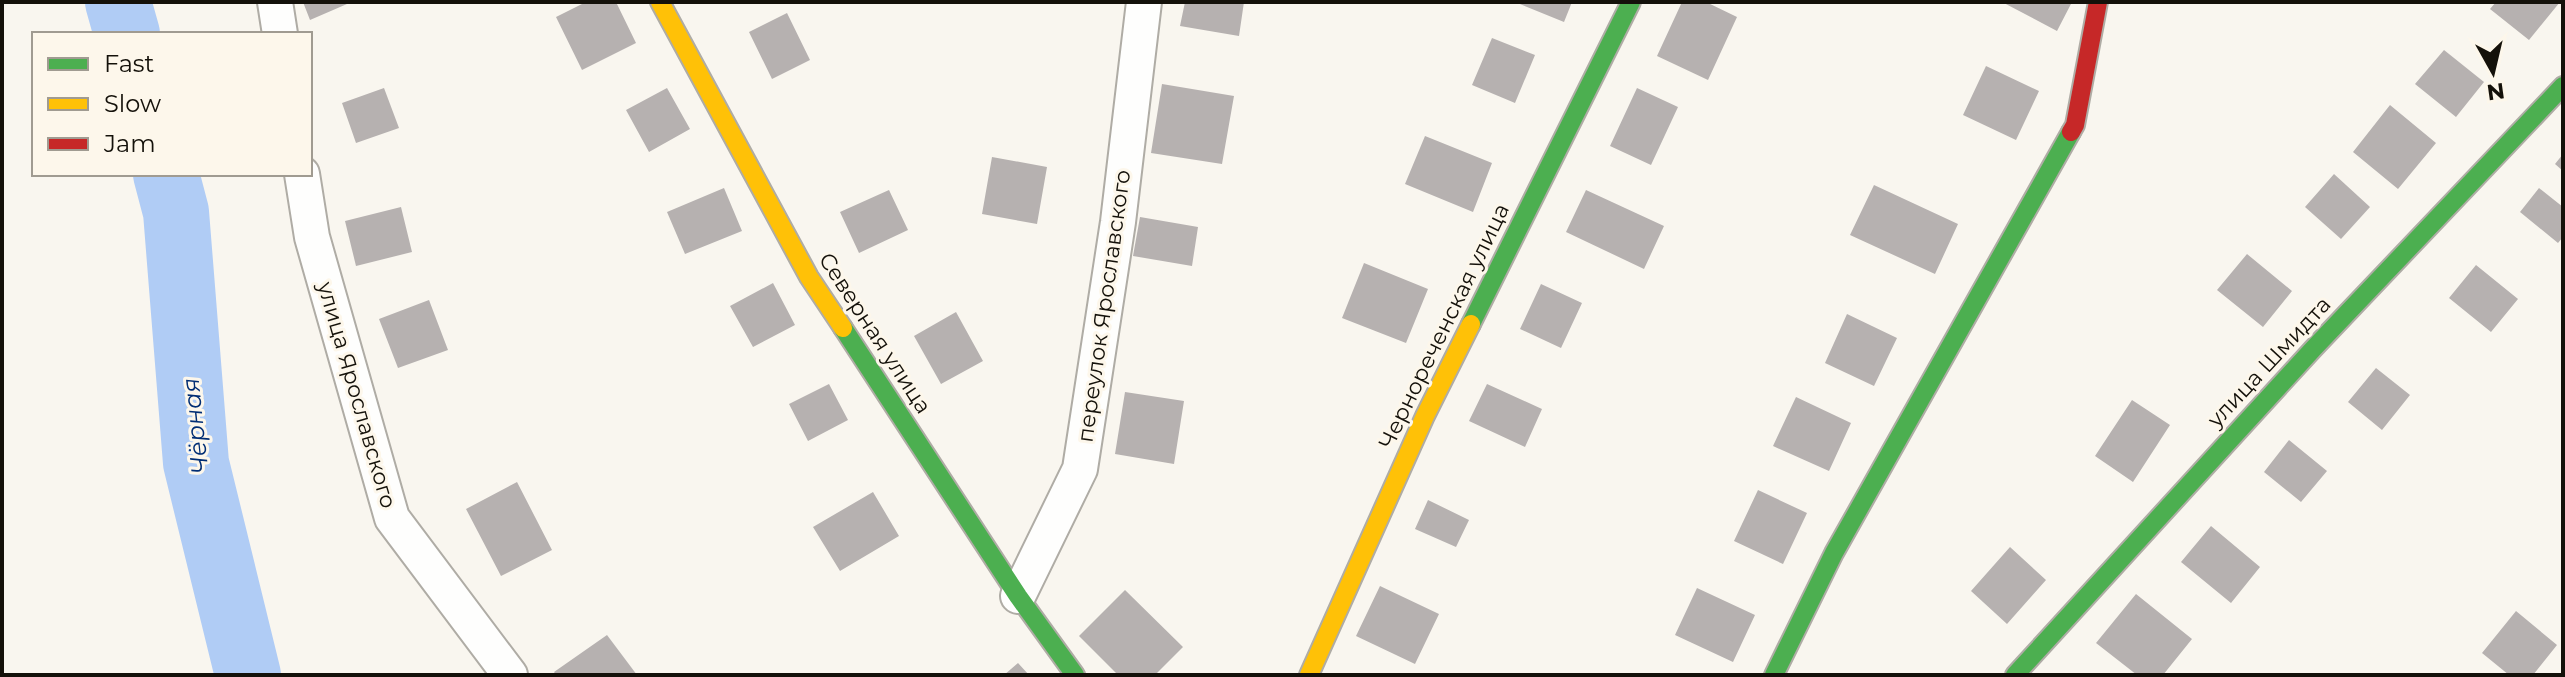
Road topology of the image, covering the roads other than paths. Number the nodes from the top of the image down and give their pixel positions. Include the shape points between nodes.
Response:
1 (275, 2) edge
2 (660, 2) edge
3 (1144, 2) edge
4 (1631, 2) edge
5 (2098, 2) edge
6 (280, 32) edge
7 (2563, 86) edge
8 (302, 176) edge
9 (1018, 596) junction
10 (510, 675) edge
11 (1075, 675) edge
12 (1309, 675) edge
13 (1774, 675) edge
14 (2015, 675) edge

1 - 6 street
2 - 9 street, Северная улица via 809,277
3 - 9 street, переулок Ярославского via 1118,222 1080,469
4 - 12 street, Чернореченская улица via 1425,416
5 - 13 street via 2075,125 1834,553
7 - 14 street, улица Шмидта
8 - 10 street, улица Ярославского via 312,237 392,518
9 - 11 street, Северная улица

